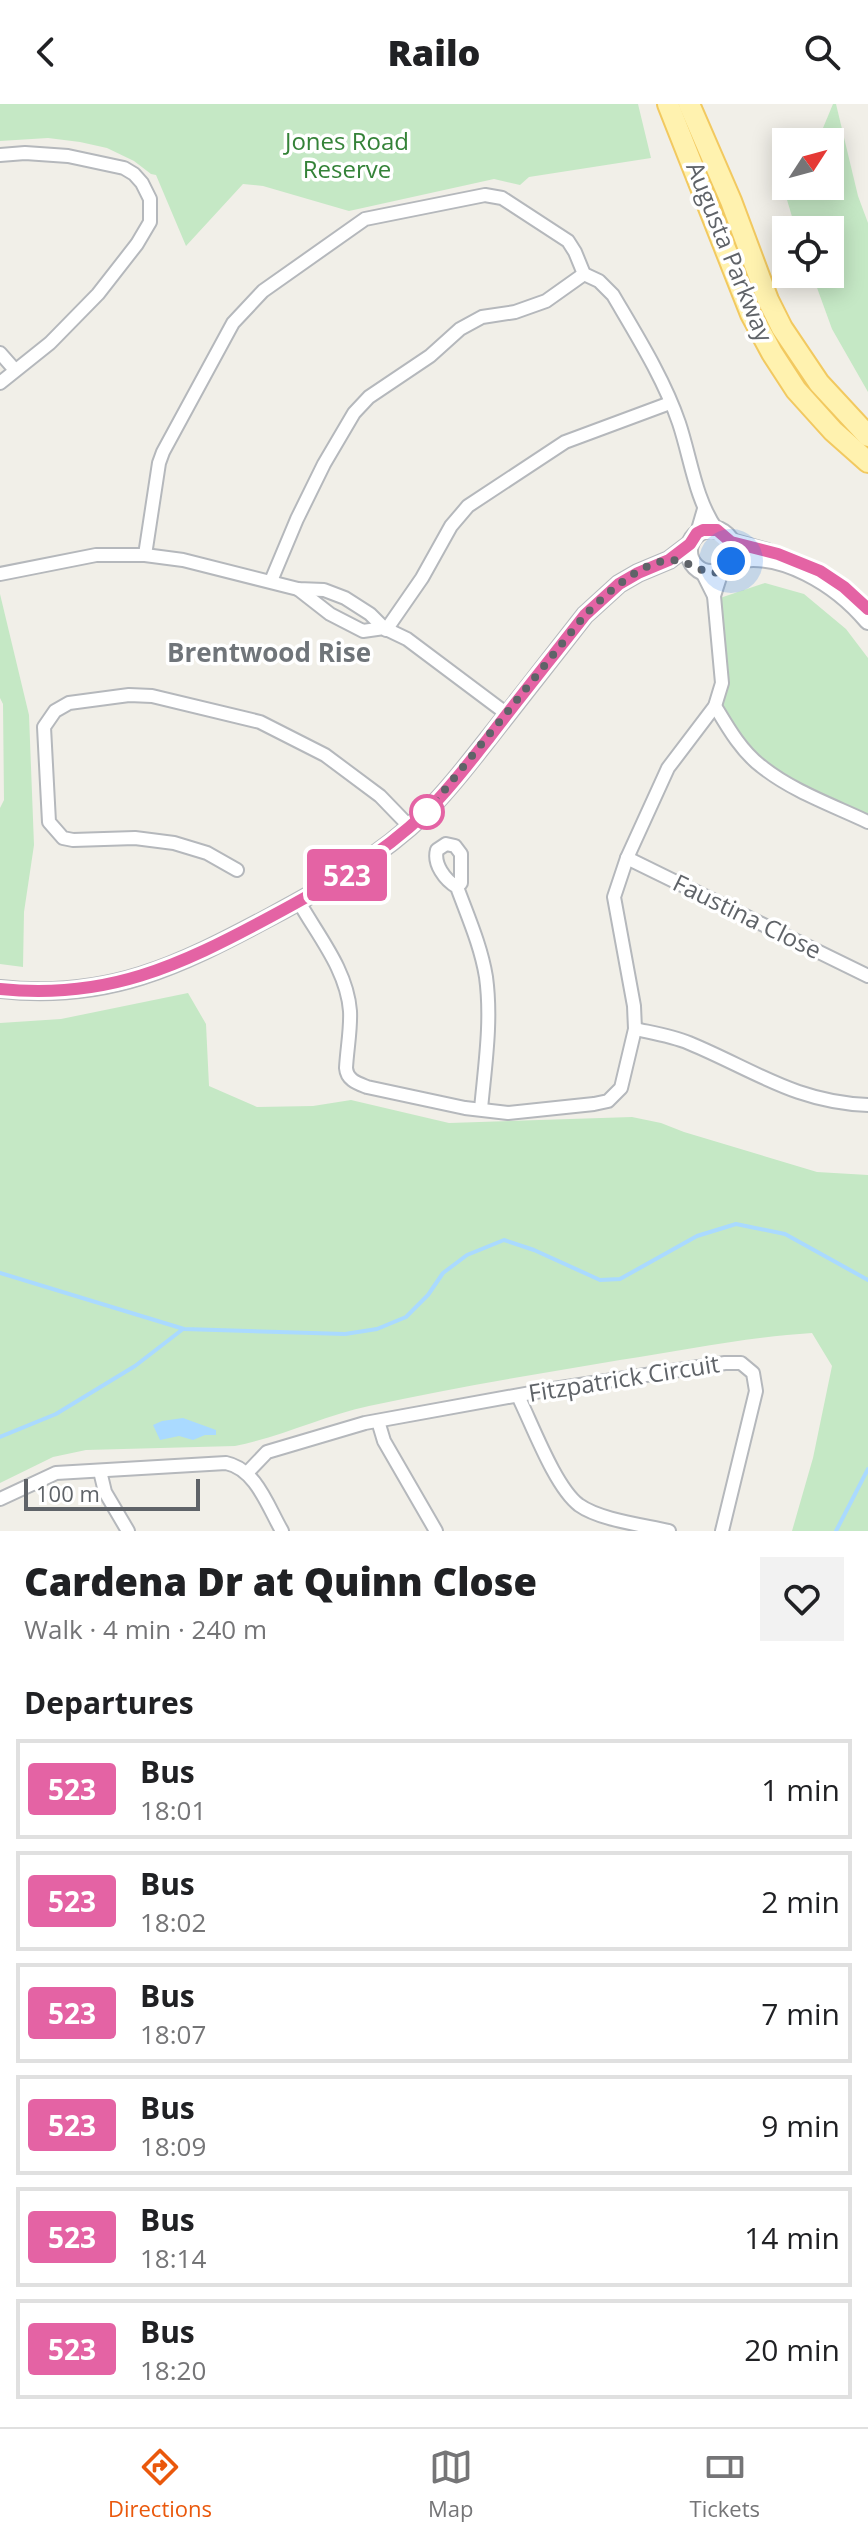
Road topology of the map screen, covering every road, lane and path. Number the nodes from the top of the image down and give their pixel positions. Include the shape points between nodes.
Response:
1 (668, 104) edge
2 (689, 104) edge
3 (0, 155) edge
4 (584, 274) junction
5 (0, 353) edge
6 (15, 370) junction
7 (0, 383) edge
8 (670, 403) junction
9 (868, 436) edge
10 (868, 462) edge
11 (704, 509) junction
12 (717, 530) junction
13 (694, 539) junction
14 (731, 542) junction
15 (145, 555) junction
16 (669, 560) junction
17 (727, 566) junction
18 (697, 568) junction
19 (0, 574) edge
20 (271, 581) junction
21 (298, 589) junction
22 (714, 596) junction
23 (868, 609) edge
24 (868, 621) edge
25 (385, 629) junction
26 (715, 706) junction
27 (507, 714) junction
28 (868, 822) edge
29 (410, 827) junction
30 (627, 858) junction
31 (237, 870) dead end
32 (457, 887) dead end
33 (299, 902) junction
34 (868, 976) edge
35 (0, 989) edge
36 (635, 1029) junction
37 (868, 1105) edge
38 (481, 1109) junction
39 (518, 1396) junction
40 (378, 1421) junction
41 (100, 1471) junction
42 (247, 1473) junction
43 (0, 1499) edge
44 (128, 1531) edge
45 (282, 1531) edge
46 (436, 1531) edge
47 (669, 1531) edge
48 (722, 1531) edge

1 - 10 main road, Augusta Parkway via 739,286 772,353 796,390
2 - 9 main road, Augusta Parkway via 782,328 819,383
3 - 6 street via 68,156 124,168 142,183 150,199 150,222 98,294
4 - 8 street via 613,295
4 - 15 street via 568,241 502,198 485,195 365,219 263,291 233,323 159,463
4 - 20 street via 546,301 482,317 460,329 369,397 324,464
5 - 6 street
6 - 7 street
8 - 11 street
8 - 25 street via 565,442 468,506
11 - 12 street
11 - 13 street
12 - 13 street via 703,530
12 - 14 street
13 - 16 street
13 - 18 street via 689,558
14 - 17 street
14 - 23 street via 820,571
15 - 19 street via 96,555
15 - 20 street
16 - 18 street
16 - 27 street via 603,597
17 - 18 street via 716,574
17 - 22 street
17 - 24 street via 757,558 776,561 845,598
18 - 22 street
20 - 21 street
21 - 25 street via 345,598
21 - 25 street via 363,631
22 - 26 street via 722,683
25 - 27 street via 407,639
26 - 28 street via 759,765
26 - 30 street via 668,768
27 - 29 street via 450,787
29 - 31 street via 380,796 325,755 260,722 152,696 69,703 55,711 44,727 49,822 54,831 73,840 174,843
29 - 33 street via 364,864
30 - 34 street, Faustina Close
30 - 36 street via 614,897
32 - 38 street via 485,975 489,1019
33 - 35 street via 213,948 137,978 76,989
33 - 38 street via 346,988 347,1074 353,1081
36 - 37 street via 686,1042 787,1089 834,1103
36 - 38 street via 621,1088 608,1101 508,1113
39 - 40 street, Fitzpatrick Circuit
39 - 47 street via 565,1492 580,1506
39 - 48 street, Fitzpatrick Circuit via 732,1362 749,1367 756,1391
40 - 42 street, Fitzpatrick Circuit via 267,1452
40 - 46 street via 384,1441
41 - 42 street via 218,1463
41 - 43 street via 56,1473
41 - 44 street via 105,1492
42 - 45 street

